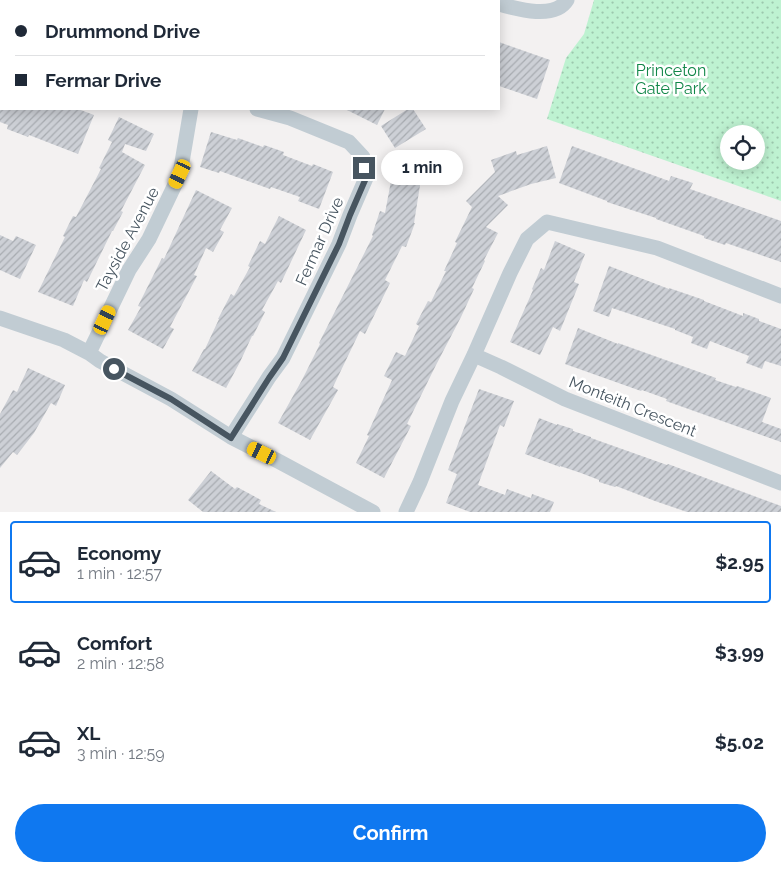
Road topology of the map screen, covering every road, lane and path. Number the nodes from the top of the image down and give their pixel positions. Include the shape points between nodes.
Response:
1 (567, 0) edge
2 (500, 4) edge
3 (191, 110) edge
4 (261, 110) edge
5 (781, 296) edge
6 (1, 320) edge
7 (89, 353) junction
8 (474, 356) junction
9 (231, 438) junction
10 (781, 483) edge
11 (374, 512) edge
12 (406, 512) edge

1 - 2 street via 555,10 540,12
3 - 7 street, Tayside Avenue via 180,174
4 - 9 street, Fermar Drive via 349,142 363,157 366,178 339,244 283,358
5 - 8 street via 656,248 547,222 527,239
6 - 7 street via 64,340
7 - 9 street via 171,399
8 - 10 street, Monteith Crescent via 565,399
8 - 12 street
9 - 11 street

